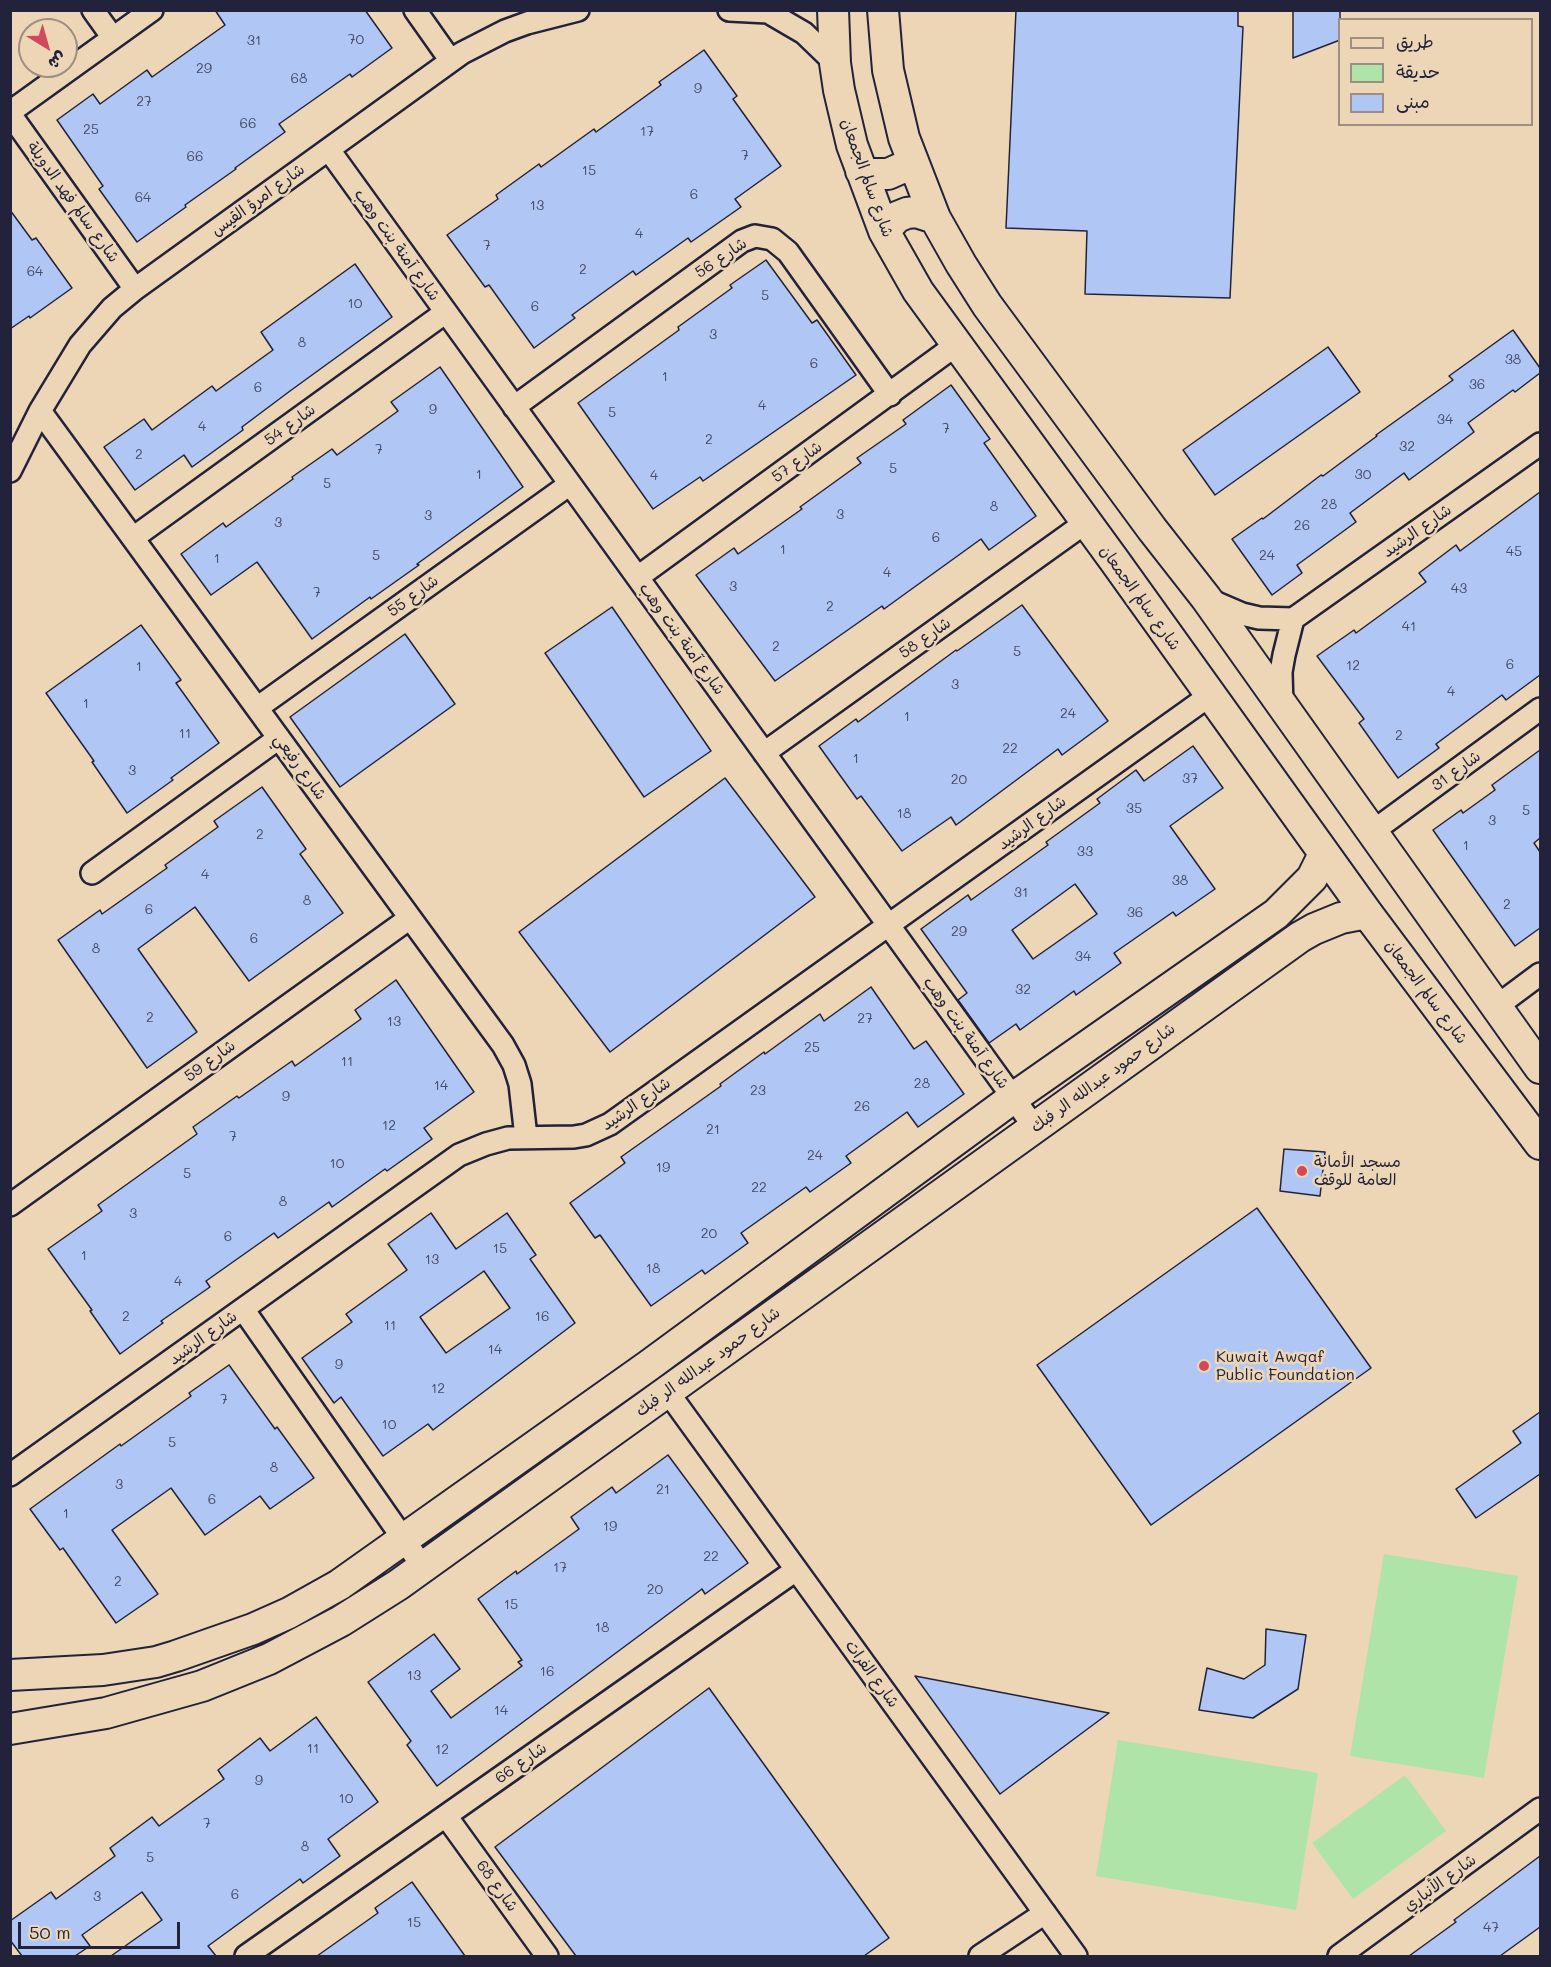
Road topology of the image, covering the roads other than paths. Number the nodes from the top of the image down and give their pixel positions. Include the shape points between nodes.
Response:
1 (93, 10) edge
2 (152, 10) edge
3 (415, 10) edge
4 (578, 10) edge
5 (729, 10) edge
6 (833, 10) edge
7 (883, 10) edge
8 (769, 11) edge
9 (113, 38) junction
10 (451, 61) junction
11 (835, 63) junction
12 (10, 113) edge
13 (329, 150) junction
14 (911, 161) junction
15 (861, 171) junction
16 (935, 218) junction
17 (884, 231) junction
18 (135, 289) junction
19 (446, 312) junction
20 (956, 345) junction
21 (890, 395) junction
22 (514, 406) junction
23 (40, 411) junction
24 (1540, 444) edge
25 (10, 471) edge
26 (570, 484) junction
27 (1085, 524) junction
28 (1152, 529) junction
29 (133, 538) junction
30 (1114, 560) junction
31 (638, 577) junction
32 (1206, 598) junction
33 (1293, 619) junction
34 (1209, 696) junction
35 (1282, 707) junction
36 (257, 708) junction
37 (1540, 710) edge
38 (279, 738) junction
39 (764, 753) junction
40 (1371, 832) junction
41 (1324, 854) junction
42 (92, 873) dead end
43 (1367, 914) junction
44 (410, 918) junction
45 (888, 926) junction
46 (1540, 974) edge
47 (1497, 1006) junction
48 (1540, 1068) edge
49 (1013, 1098) junction
50 (1529, 1116) edge
51 (1035, 1128) junction
52 (526, 1137) junction
53 (1540, 1144) edge
54 (10, 1204) edge
55 (243, 1309) junction
56 (667, 1391) junction
57 (10, 1475) edge
58 (404, 1539) junction
59 (423, 1567) junction
60 (796, 1570) junction
61 (103, 1670) junction
62 (10, 1675) edge
63 (106, 1713) junction
64 (10, 1729) edge
65 (1540, 1809) edge
66 (446, 1816) junction
67 (1045, 1913) junction
68 (246, 1956) edge
69 (547, 1956) edge
70 (980, 1956) edge
71 (1076, 1956) edge
72 (1339, 1956) edge

1 - 9 street
2 - 9 street, شارع سالم فهد الدويلة
3 - 10 street
4 - 10 street, شارع امرؤ القيس via 505,31
5 - 8 street
6 - 11 street, شارع سالم الجمعان
7 - 14 street via 892,93
8 - 11 street via 804,33
9 - 12 street, شارع سالم فهد الدويلة
10 - 13 street, شارع امرؤ القيس
11 - 15 street, شارع سالم الجمعان via 844,118
12 - 18 street, شارع سالم فهد الدويلة
13 - 18 street, شارع امرؤ القيس
13 - 19 street, شارع آمنة بنت وهب
14 - 15 street via 888,174
14 - 16 street
15 - 17 street, شارع سالم الجمعان
16 - 17 street via 907,213 897,217
16 - 28 street via 987,305
17 - 20 street, شارع سالم الجمعان via 918,291
18 - 23 street, شارع امرؤ القيس via 112,308 80,345
19 - 22 street, شارع آمنة بنت وهب
19 - 29 street, شارع 54
20 - 21 street, شارع 57
20 - 27 street, شارع سالم الجمعان
21 - 22 street, شارع 56 via 788,252 772,239 755,236 742,241
21 - 31 street, شارع 57
22 - 26 street, شارع آمنة بنت وهب
23 - 25 street, شارع امرؤ القيس
23 - 29 street, شارع رفيعي
24 - 33 street, شارع الرشيد
26 - 31 street, شارع آمنة بنت وهب
26 - 36 street, شارع 55
27 - 30 street, شارع سالم الجمعان
27 - 39 street, شارع 58
28 - 30 street via 1126,529 1115,542
28 - 32 street
29 - 36 street, شارع رفيعي
30 - 34 street, شارع سالم الجمعان
31 - 39 street, شارع آمنة بنت وهب
32 - 33 street via 1242,614
32 - 35 street
33 - 35 street via 1281,672
34 - 41 street, شارع سالم الجمعان
34 - 45 street, شارع الرشيد
35 - 40 street
36 - 38 street, شارع رفيعي
37 - 40 street, شارع 31
38 - 42 street
38 - 44 street, شارع رفيعي
39 - 45 street, شارع آمنة بنت وهب
40 - 47 street
41 - 43 street, شارع سالم الجمعان
41 - 49 street, شارع حمود عبدالله الر فبك via 1312,878 1276,914
43 - 50 street, شارع سالم الجمعان
43 - 51 street, شارع حمود عبدالله الر فبك via 1334,920 1300,937
44 - 52 street, شارع رفيعي via 514,1065 522,1093
44 - 54 street, شارع 59
45 - 49 street, شارع آمنة بنت وهب
45 - 52 street, شارع الرشيد via 598,1130 586,1136
46 - 47 street
47 - 48 street
49 - 51 street, شارع آمنة بنت وهب
49 - 58 street, شارع حمود عبدالله الر فبك
50 - 53 street, شارع سالم الجمعان
51 - 56 street, شارع حمود عبدالله الر فبك
52 - 55 street, شارع الرشيد via 497,1140 459,1155
55 - 57 street, شارع الرشيد
55 - 58 street
56 - 59 street, شارع حمود عبدالله الر فبك
56 - 60 street, شارع الفرات
58 - 59 street
58 - 61 street, شارع حمود عبدالله الر فبك via 339,1585 253,1629 156,1662
59 - 63 street, شارع حمود عبدالله الر فبك via 341,1621 269,1659 202,1686
60 - 66 street, شارع 66
60 - 67 street, شارع الفرات
61 - 62 street, شارع حمود عبدالله الر فبك
61 - 63 street via 112,1686 111,1705
63 - 64 street, شارع حمود عبدالله الر فبك
65 - 72 street, شارع الأنباري
66 - 68 street, شارع 66
66 - 69 street, شارع 68
67 - 70 street
67 - 71 street, شارع الفرات

